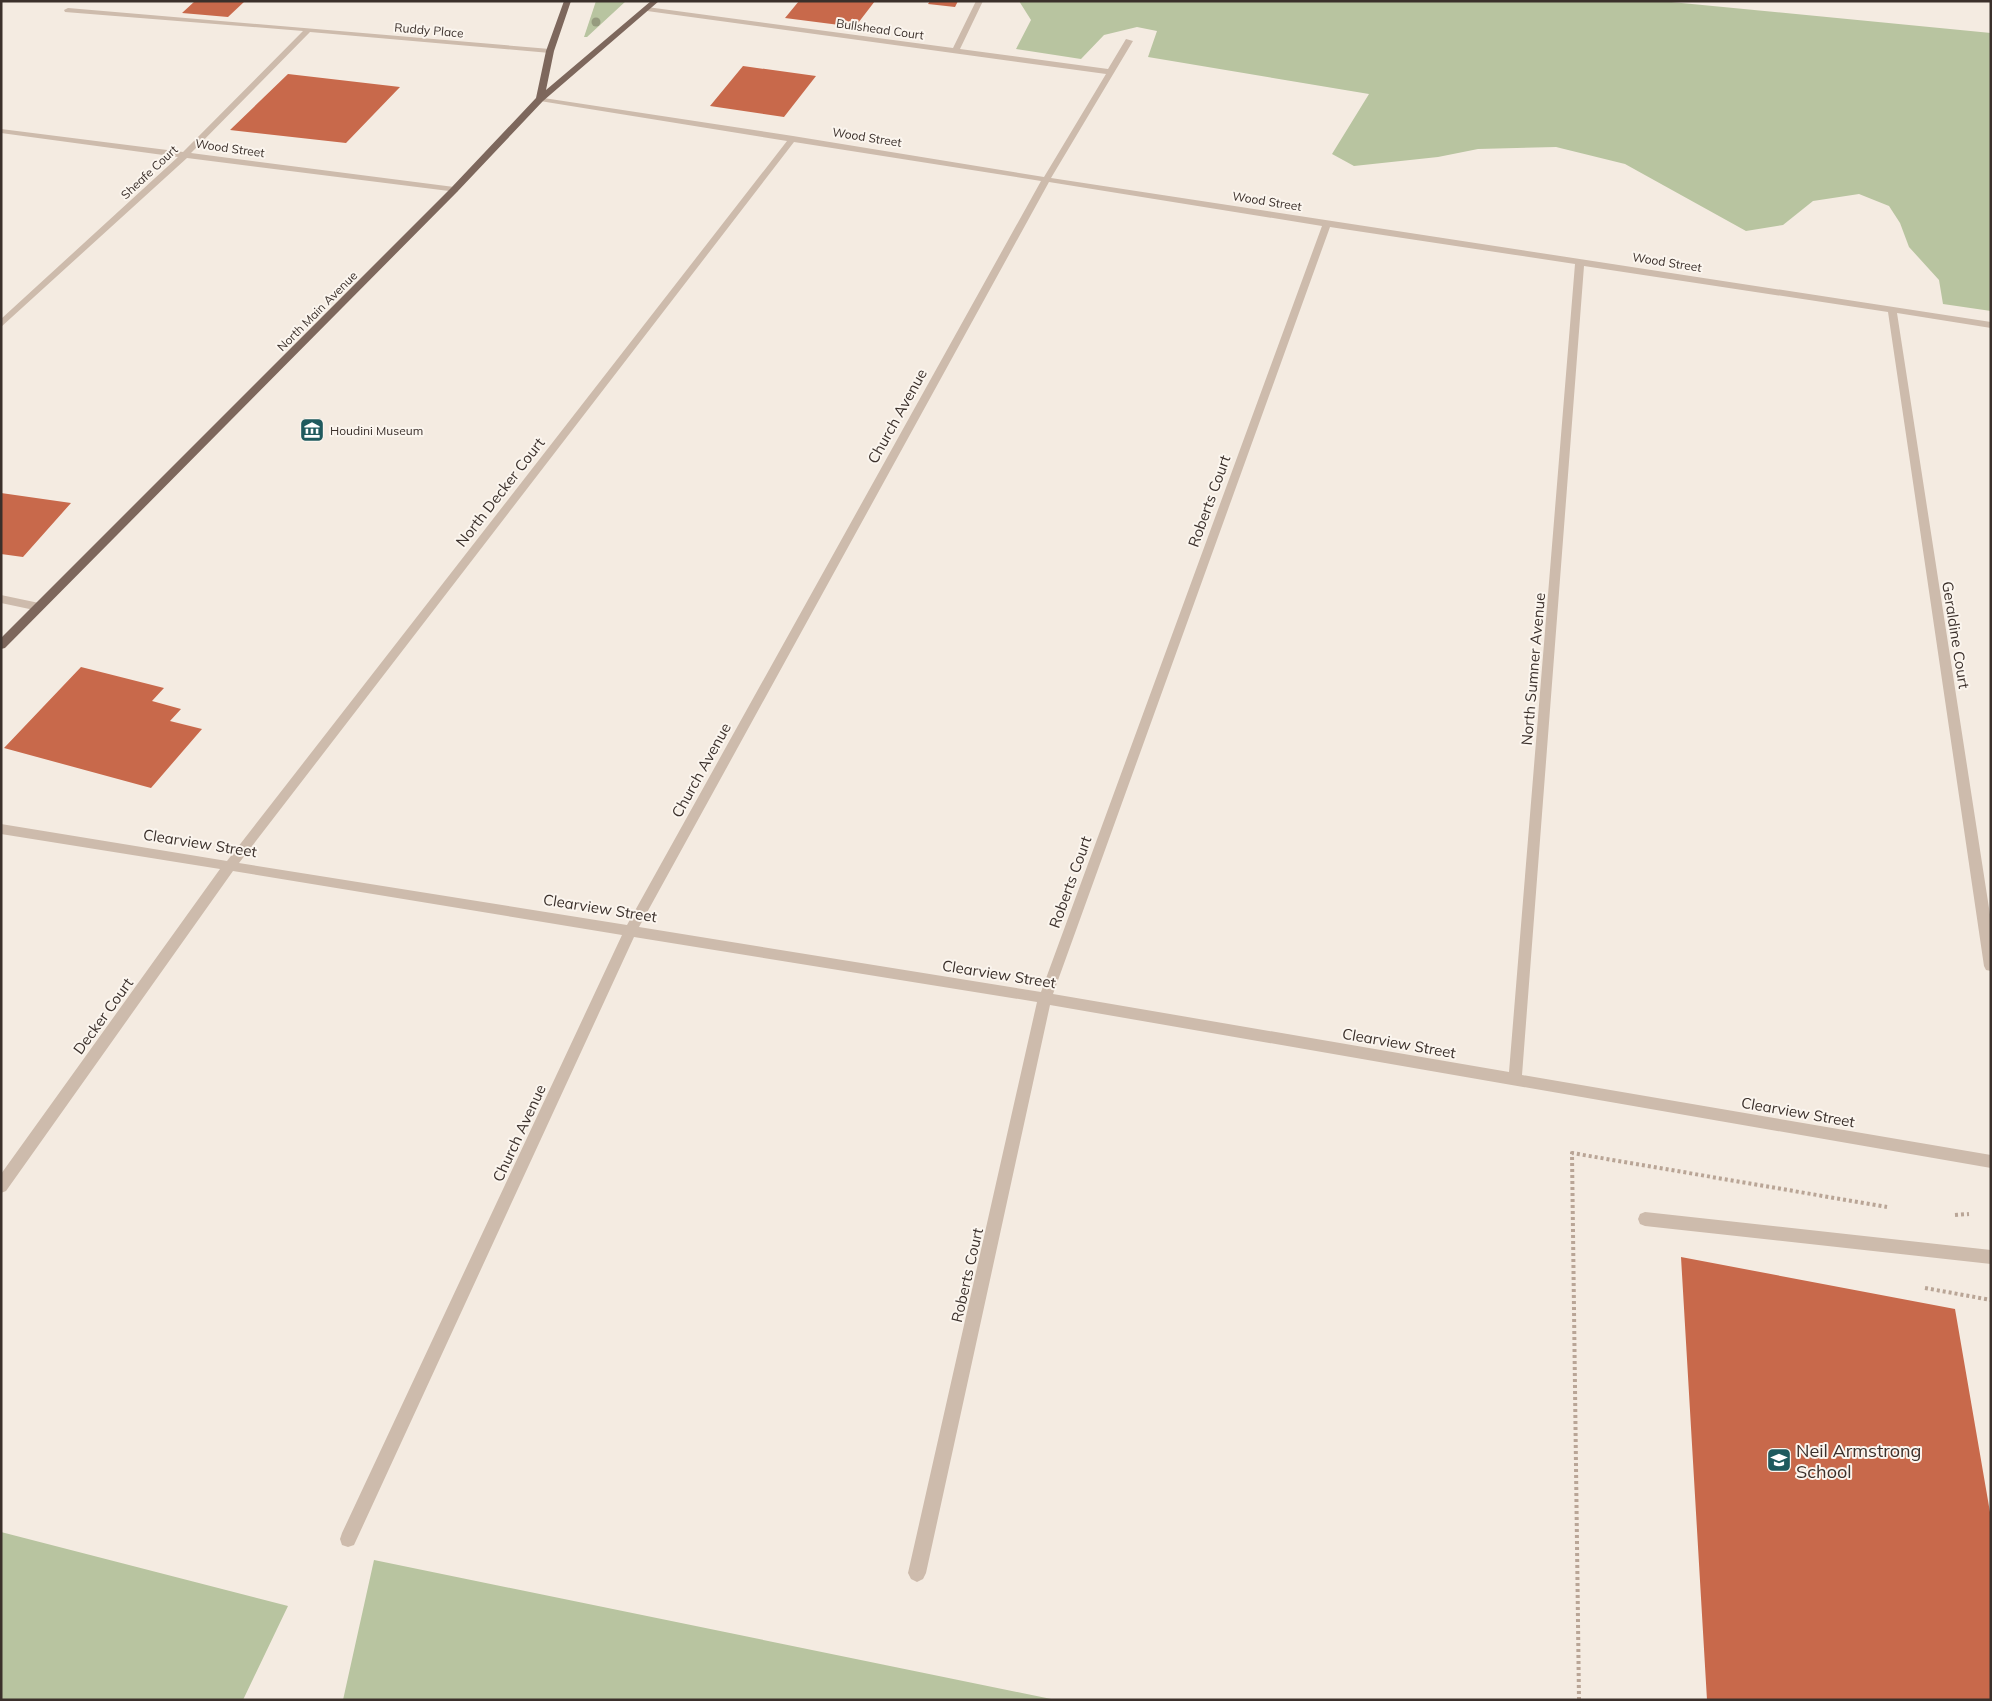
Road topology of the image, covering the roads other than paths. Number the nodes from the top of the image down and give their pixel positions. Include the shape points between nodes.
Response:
1 (568, 1) edge
2 (656, 1) edge
3 (980, 1) edge
4 (68, 10) dead end
5 (647, 10) junction
6 (307, 31) junction
7 (1129, 41) dead end
8 (956, 50) junction
9 (550, 51) junction
10 (1110, 72) junction
11 (540, 99) junction
12 (1, 131) edge
13 (793, 138) junction
14 (186, 154) junction
15 (1047, 178) junction
16 (454, 190) junction
17 (1327, 224) junction
18 (1580, 262) junction
19 (1892, 309) junction
20 (1, 324) edge
21 (1991, 325) edge
22 (1, 599) edge
23 (39, 607) junction
24 (1, 645) edge
25 (1, 829) edge
26 (231, 864) junction
27 (631, 930) junction
28 (1991, 966) edge
29 (1044, 998) junction
30 (1515, 1079) junction
31 (1991, 1162) edge
32 (1, 1186) edge
33 (1645, 1219) dead end
34 (1991, 1257) edge
35 (348, 1539) dead end
36 (917, 1573) dead end

1 - 9 main road
2 - 5 main road, North Main Avenue
3 - 8 street
4 - 6 street, Ruddy Place
5 - 8 street, Bullshead Court
5 - 11 main road, North Main Avenue
6 - 9 street, Ruddy Place
6 - 14 street, Sheafe Court
7 - 10 street, Church Avenue
8 - 10 street, Bullshead Court
9 - 11 main road
10 - 15 street, Church Avenue
11 - 13 street, Wood Street
11 - 16 main road, North Main Avenue
12 - 14 street, Wood Street
13 - 15 street, Wood Street
13 - 26 street, North Decker Court
14 - 16 street, Wood Street
14 - 20 street, Sheafe Court
15 - 17 street, Wood Street
15 - 27 street, Church Avenue
16 - 23 main road, North Main Avenue
17 - 18 street, Wood Street
17 - 29 street, Roberts Court
18 - 19 street, Wood Street
18 - 30 street, North Sumner Avenue
19 - 21 street, Wood Street
19 - 28 street, Geraldine Court
22 - 23 street
23 - 24 main road, North Main Avenue
25 - 26 street, Clearview Street
26 - 27 street, Clearview Street
26 - 32 street, Decker Court
27 - 29 street, Clearview Street
27 - 35 street, Church Avenue
29 - 30 street, Clearview Street
29 - 36 street, Roberts Court
30 - 31 street, Clearview Street
33 - 34 street

